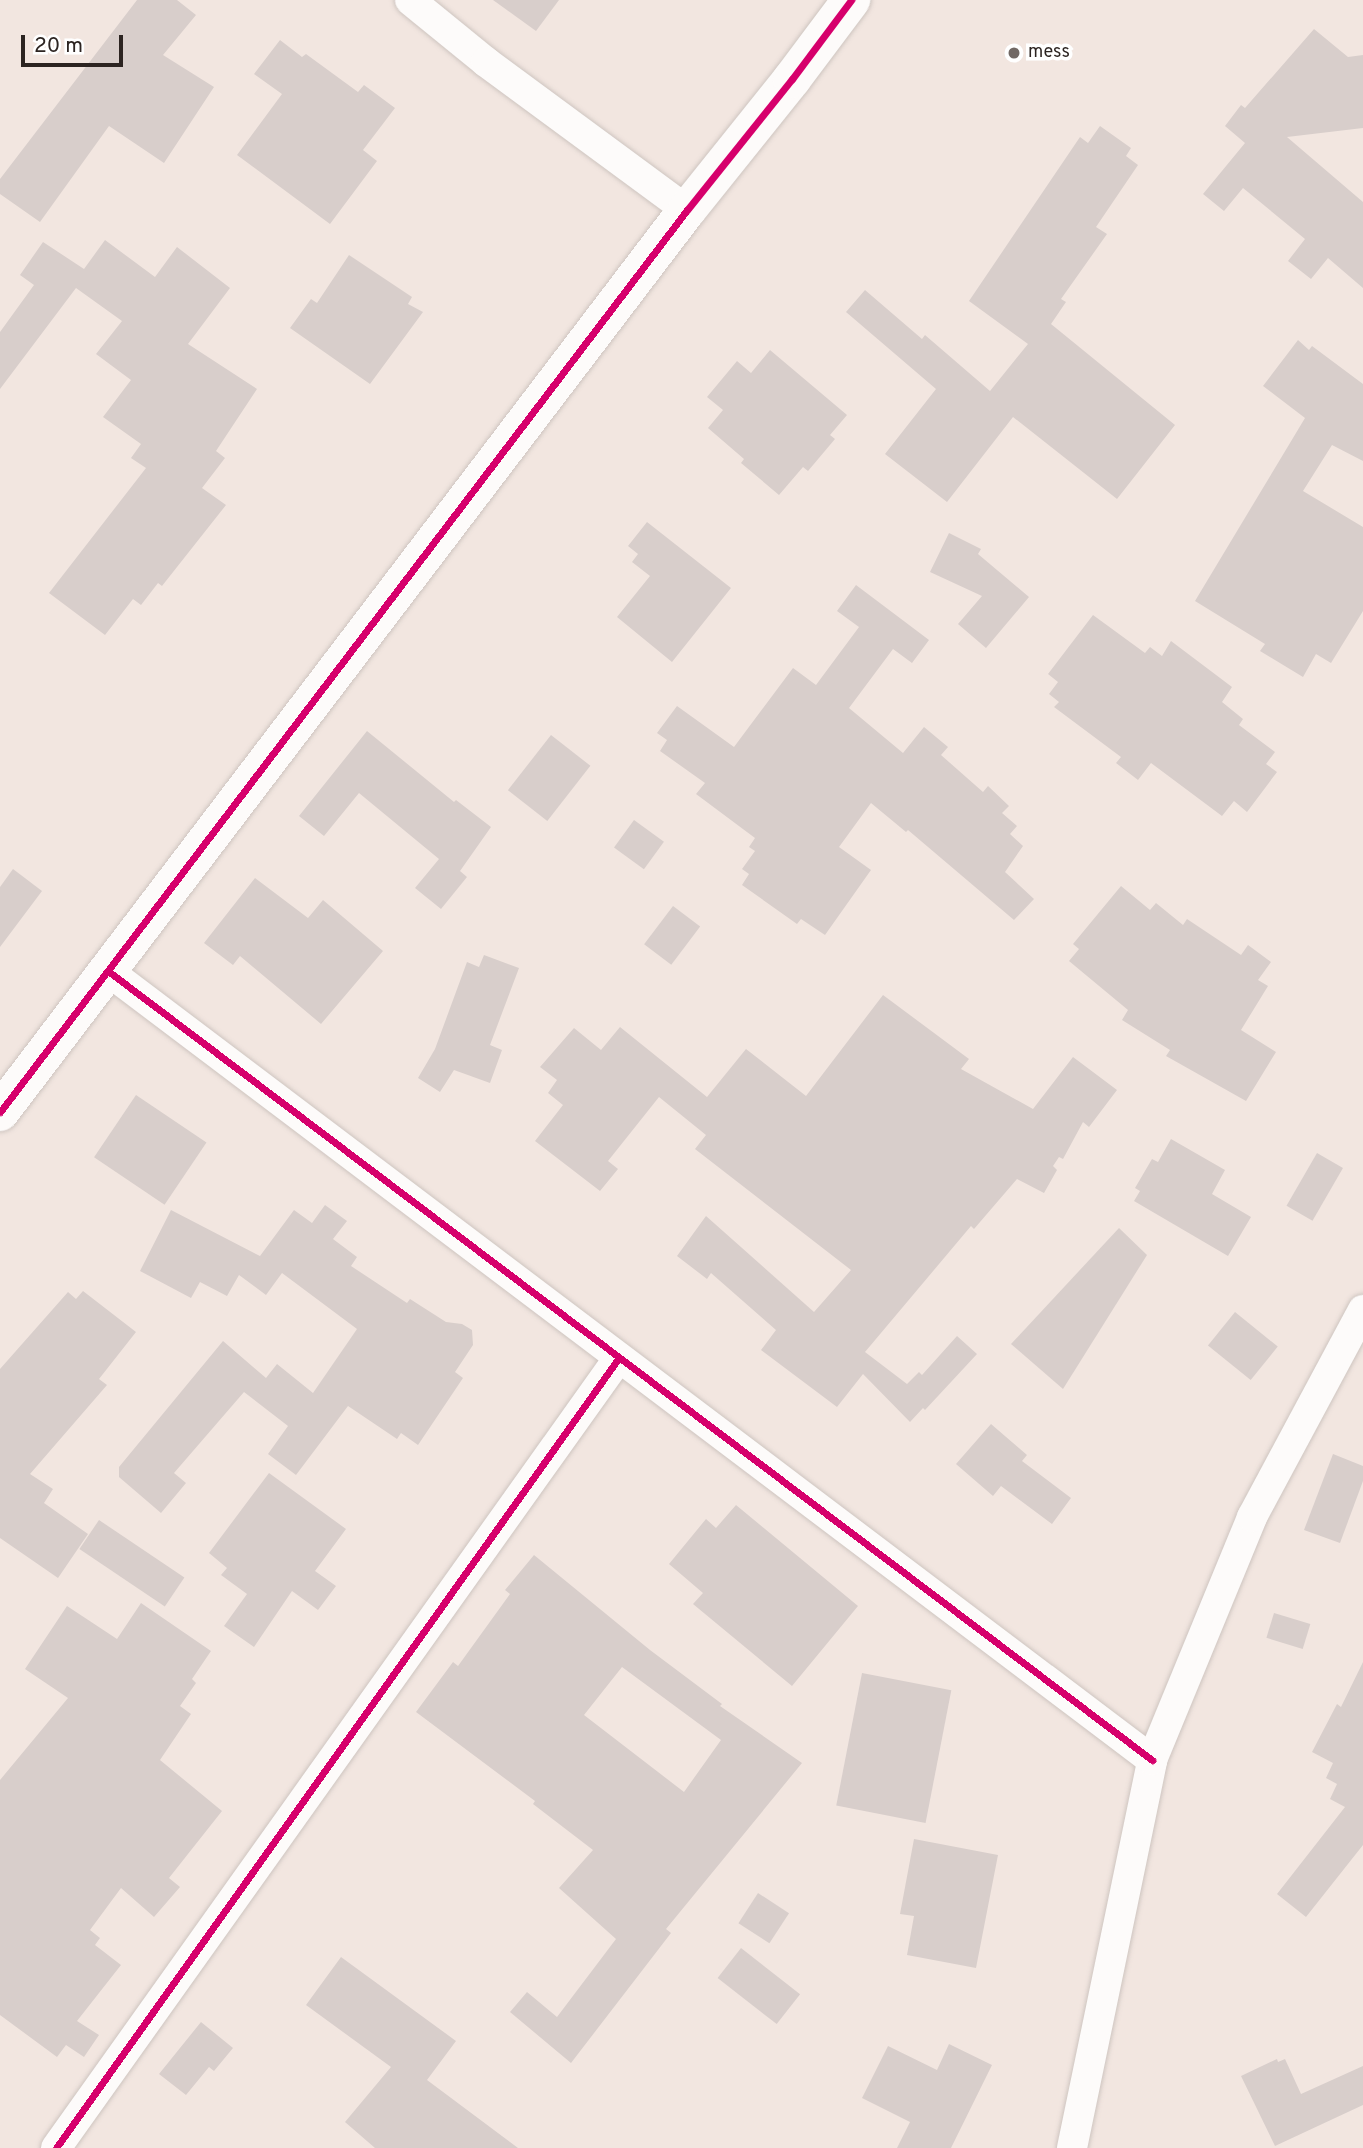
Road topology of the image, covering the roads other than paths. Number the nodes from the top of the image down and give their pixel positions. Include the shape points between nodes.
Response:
1 (410, 0) edge
2 (851, 0) edge
3 (687, 210) junction
4 (108, 971) junction
5 (0, 1112) edge
6 (1363, 1311) edge
7 (618, 1359) junction
8 (1152, 1760) junction
9 (56, 2148) edge
10 (1072, 2148) edge

1 - 3 street
2 - 3 street
3 - 4 street
4 - 5 street
4 - 7 street
6 - 8 street via 1252,1517
7 - 8 street
7 - 9 street
8 - 10 street

